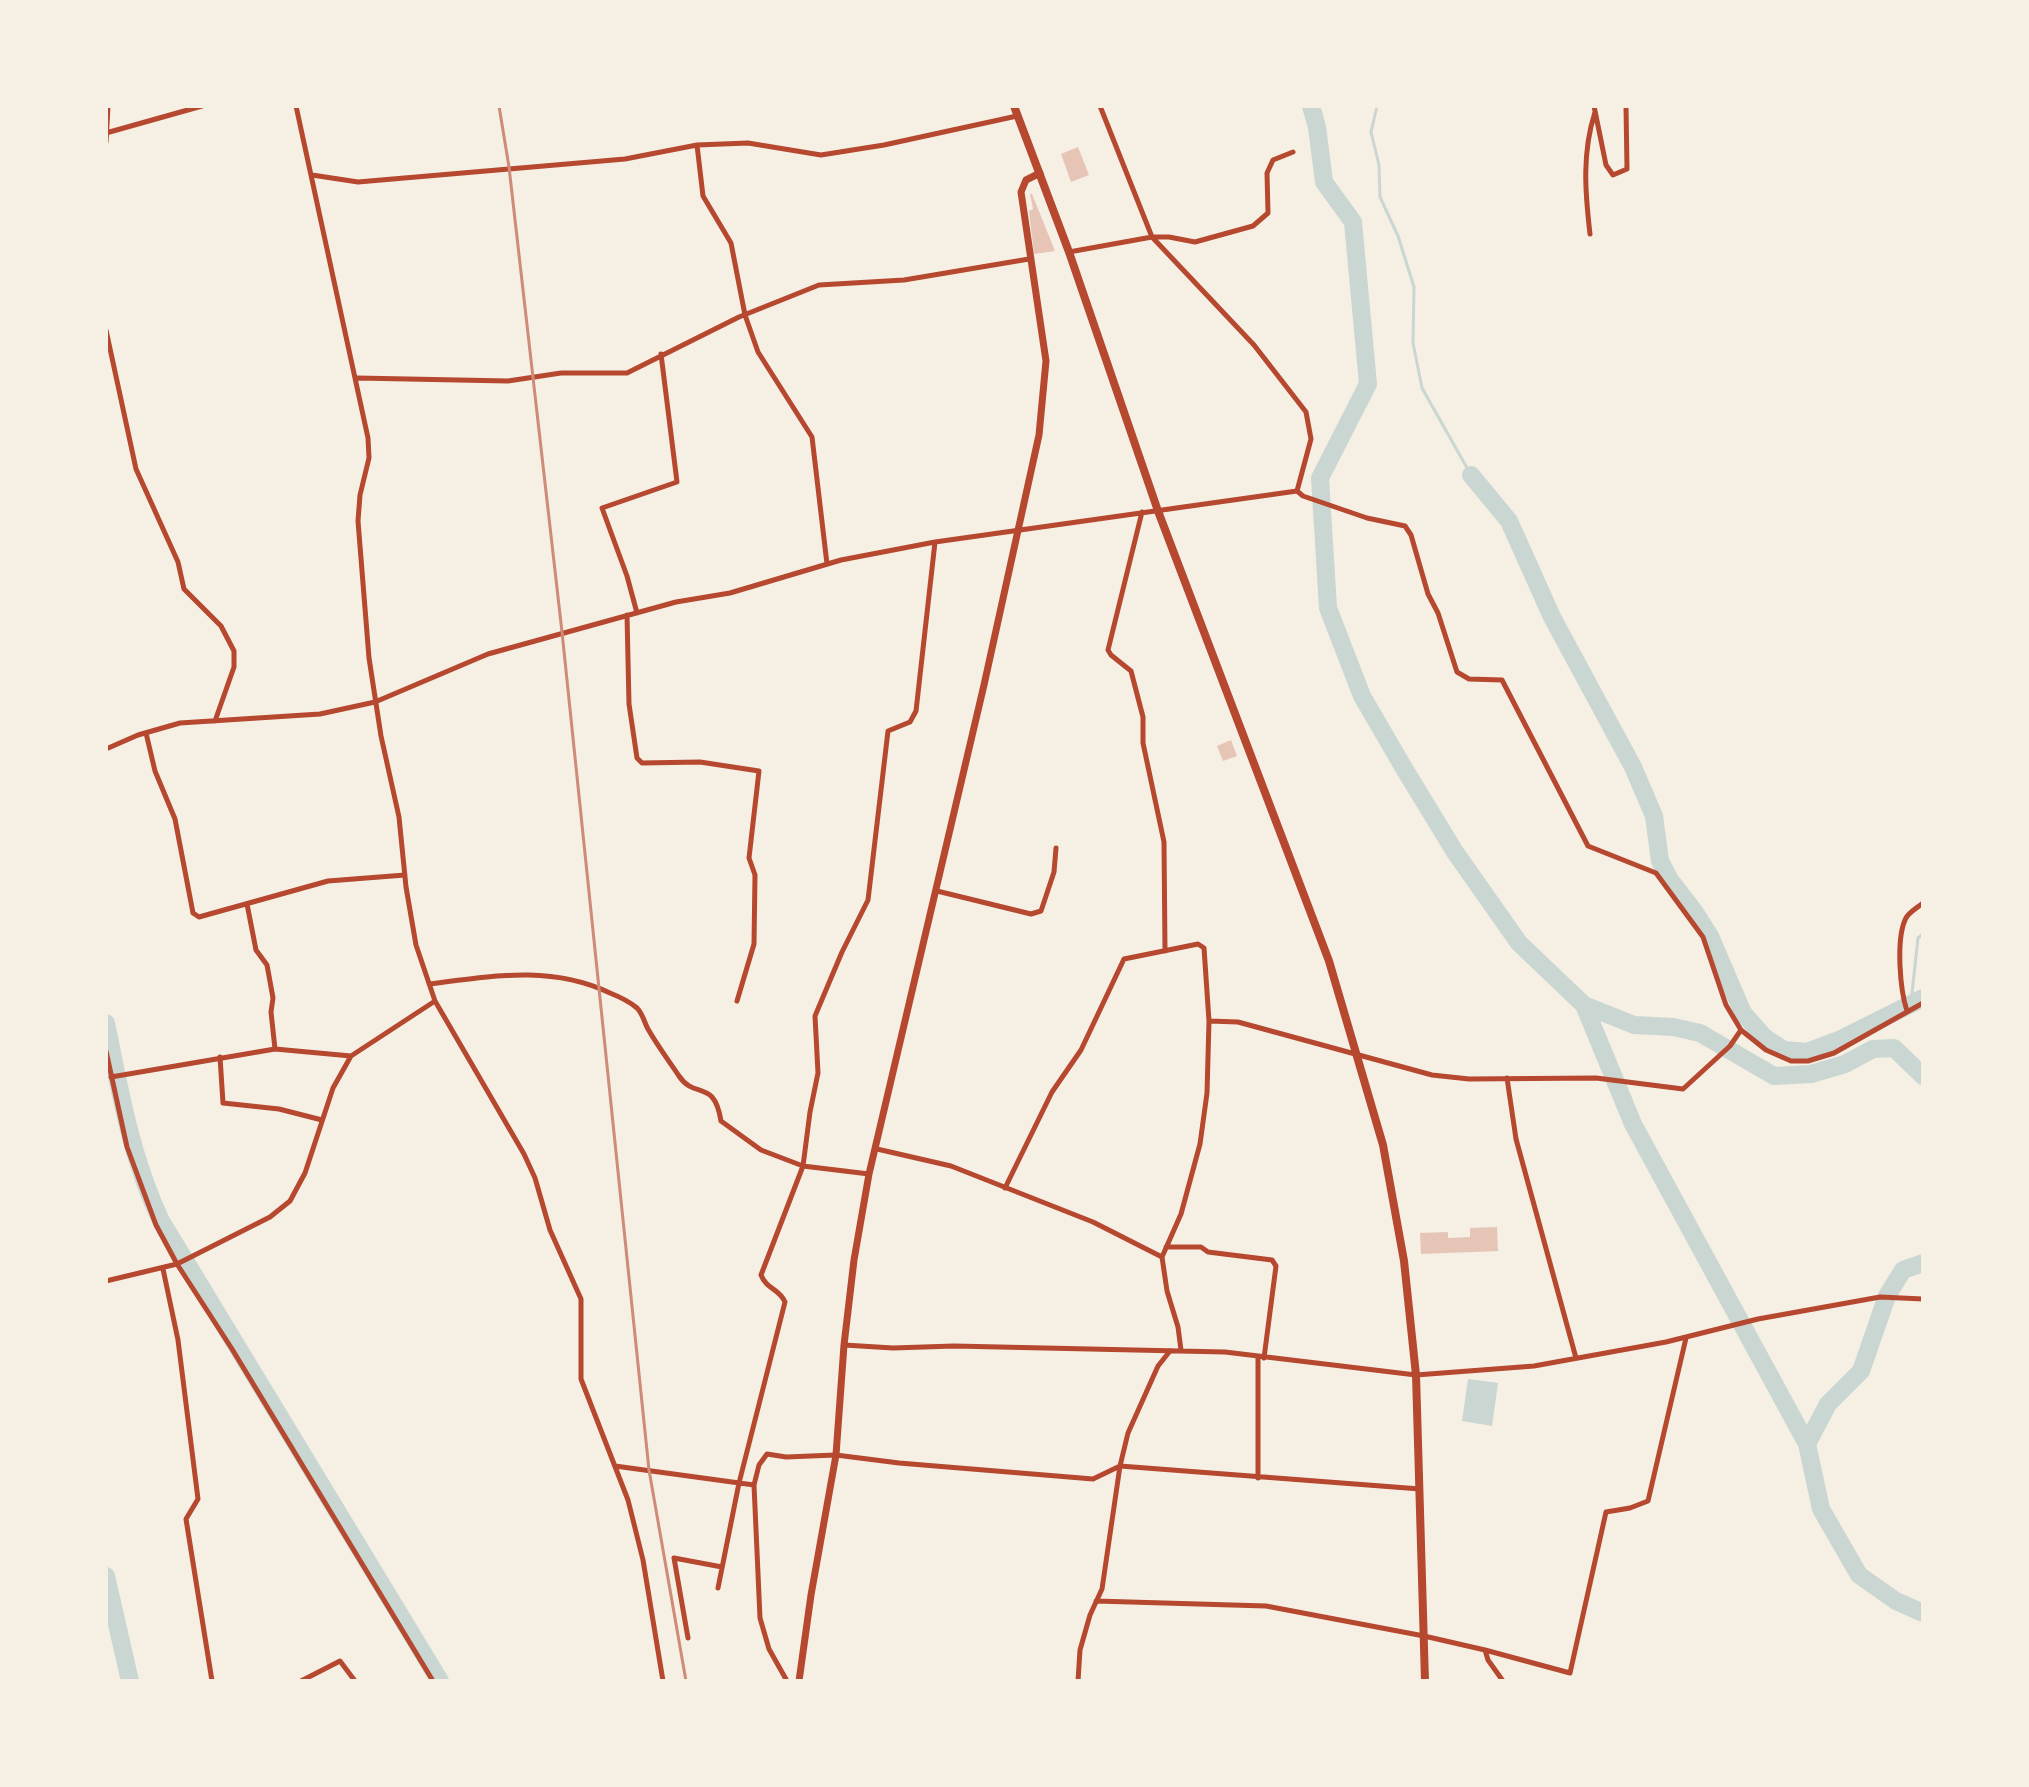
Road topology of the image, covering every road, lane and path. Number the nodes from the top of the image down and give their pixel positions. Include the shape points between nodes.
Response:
1 (108, 106) edge
2 (202, 106) edge
3 (296, 106) edge
4 (1014, 106) edge
5 (1100, 106) edge
6 (1626, 106) edge
7 (1594, 109) edge
8 (1017, 116) junction
9 (106, 133) edge
10 (106, 142) edge
11 (697, 145) junction
12 (1293, 152) dead end
13 (1040, 173) junction
14 (312, 175) junction
15 (1590, 234) dead end
16 (1152, 237) junction
17 (1069, 252) junction
18 (1029, 259) junction
19 (745, 315) junction
20 (106, 330) edge
21 (661, 354) junction
22 (357, 378) junction
23 (1297, 491) junction
24 (1158, 511) junction
25 (1142, 512) junction
26 (1018, 530) junction
27 (935, 542) junction
28 (827, 564) junction
29 (637, 613) junction
30 (627, 615) junction
31 (375, 702) junction
32 (215, 721) junction
33 (146, 733) junction
34 (106, 749) edge
35 (1056, 848) dead end
36 (405, 875) junction
37 (937, 891) junction
38 (1923, 903) edge
39 (247, 904) junction
40 (1165, 951) junction
41 (429, 984) junction
42 (435, 1001) junction
43 (737, 1001) dead end
44 (1923, 1003) edge
45 (1906, 1009) junction
46 (1209, 1021) junction
47 (1741, 1030) junction
48 (275, 1049) junction
49 (106, 1051) edge
50 (1357, 1054) junction
51 (351, 1056) junction
52 (220, 1057) junction
53 (112, 1077) junction
54 (1507, 1078) junction
55 (322, 1120) junction
56 (877, 1149) junction
57 (803, 1166) junction
58 (869, 1174) junction
59 (1005, 1188) junction
60 (1166, 1247) junction
61 (1162, 1257) junction
62 (179, 1263) junction
63 (163, 1269) junction
64 (106, 1281) edge
65 (1923, 1299) edge
66 (1686, 1338) junction
67 (844, 1345) junction
68 (1171, 1350) junction
69 (1181, 1350) junction
70 (1261, 1358) junction
71 (1576, 1358) junction
72 (1416, 1375) junction
73 (836, 1455) junction
74 (615, 1466) junction
75 (1120, 1466) junction
76 (1258, 1478) junction
77 (739, 1483) junction
78 (754, 1485) junction
79 (1420, 1489) junction
80 (722, 1567) junction
81 (718, 1588) dead end
82 (1096, 1601) junction
83 (1424, 1636) junction
84 (688, 1638) dead end
85 (1485, 1650) junction
86 (431, 1680) edge
87 (212, 1681) edge
88 (301, 1681) edge
89 (355, 1681) edge
90 (663, 1681) edge
91 (787, 1681) edge
92 (799, 1681) edge
93 (1078, 1681) edge
94 (1425, 1681) edge
95 (1503, 1681) edge

1 - 9 street
2 - 9 street
3 - 14 street
4 - 8 highway
5 - 16 street
6 - 7 street via 1627,169 1613,175
7 - 15 street via 1586,139
8 - 11 street via 821,155 748,143
8 - 13 highway
9 - 10 street
11 - 14 street via 625,159 358,182
11 - 19 street via 703,196 731,243
12 - 16 street via 1273,160 1267,173 1268,213 1253,226 1195,242
13 - 17 highway
13 - 18 main road via 1026,180 1021,192
14 - 22 street
16 - 17 street
16 - 23 street via 1254,345 1306,412 1311,439
17 - 24 highway
18 - 19 street via 904,280 819,285
18 - 26 main road via 1046,361 1039,435
19 - 21 street
19 - 28 street via 758,352 812,437
20 - 32 street via 136,469 178,562 184,589 221,626 234,651 234,667
21 - 22 street via 627,373 561,373 508,381
21 - 29 street via 677,482 602,508
22 - 31 street via 368,438 358,521
23 - 24 street
23 - 47 street via 1361,516 1405,526 1457,672 1469,679 1502,680 1588,846 1656,873 1703,937 1726,1005
24 - 25 street
24 - 50 highway via 1329,961
25 - 26 street
25 - 40 street via 1108,650 1131,671 1143,717 1143,743 1164,842
26 - 27 street
26 - 37 main road
27 - 28 street
27 - 57 street via 916,711 910,722 888,731 868,900 815,1016 818,1073
28 - 29 street
29 - 30 street
30 - 31 street via 488,654
30 - 43 street via 629,704 637,758 642,763 700,762 759,771 749,858 755,875 754,944
31 - 32 street via 320,714
31 - 36 street
32 - 33 street via 180,723
33 - 34 street
33 - 39 street via 175,819 193,913 199,917
35 - 37 street via 1041,911 1031,914
36 - 39 street via 328,881
36 - 41 street via 416,945
37 - 56 main road
38 - 45 street via 1906,916 1901,933
39 - 48 street via 256,950 267,965
40 - 46 street via 1198,944 1204,948
40 - 59 street via 1124,959
41 - 42 street
41 - 57 street via 547,975 578,979 628,1001 640,1011 682,1081 713,1095 721,1121 761,1150
42 - 51 street
42 - 74 street via 535,1178 550,1230 577,1288 581,1379
44 - 45 street
45 - 47 street via 1873,1033 1808,1061 1778,1056
46 - 50 street via 1238,1022
46 - 60 street via 1200,1144
47 - 54 street via 1683,1089 1596,1078
48 - 51 street
48 - 52 street
49 - 53 street
50 - 54 street via 1432,1075
50 - 72 highway via 1383,1145 1404,1261
51 - 55 street
52 - 53 street
52 - 55 street via 223,1103
53 - 62 street via 137,1180
54 - 71 street via 1518,1151
55 - 62 street via 290,1201 270,1217
56 - 58 main road
56 - 59 street via 951,1166
57 - 58 street
57 - 77 street via 761,1275 785,1302
58 - 67 main road
59 - 61 street via 1093,1222
60 - 61 street
60 - 70 street via 1201,1247 1272,1260 1276,1266
61 - 69 street
62 - 63 street
62 - 86 street
63 - 64 street
63 - 87 street via 178,1340 198,1499 186,1519
65 - 66 street via 1880,1297
66 - 71 street
66 - 85 street via 1648,1501 1606,1512 1570,1673
67 - 68 street
67 - 73 main road
68 - 69 street
68 - 75 street via 1158,1366 1128,1433
69 - 70 street
70 - 72 street
70 - 76 street
71 - 72 street via 1520,1368
72 - 79 highway
73 - 75 street via 1093,1479
73 - 78 street via 767,1454
73 - 92 main road
74 - 77 street
74 - 90 street via 643,1560
75 - 76 street
75 - 82 street
76 - 79 street
77 - 78 street
77 - 80 street
78 - 91 street via 760,1618
79 - 83 highway
80 - 81 street
80 - 84 street via 674,1558
82 - 83 street via 1266,1606
82 - 93 street via 1080,1650
83 - 85 street
83 - 94 highway
85 - 95 street
88 - 89 street via 340,1661

